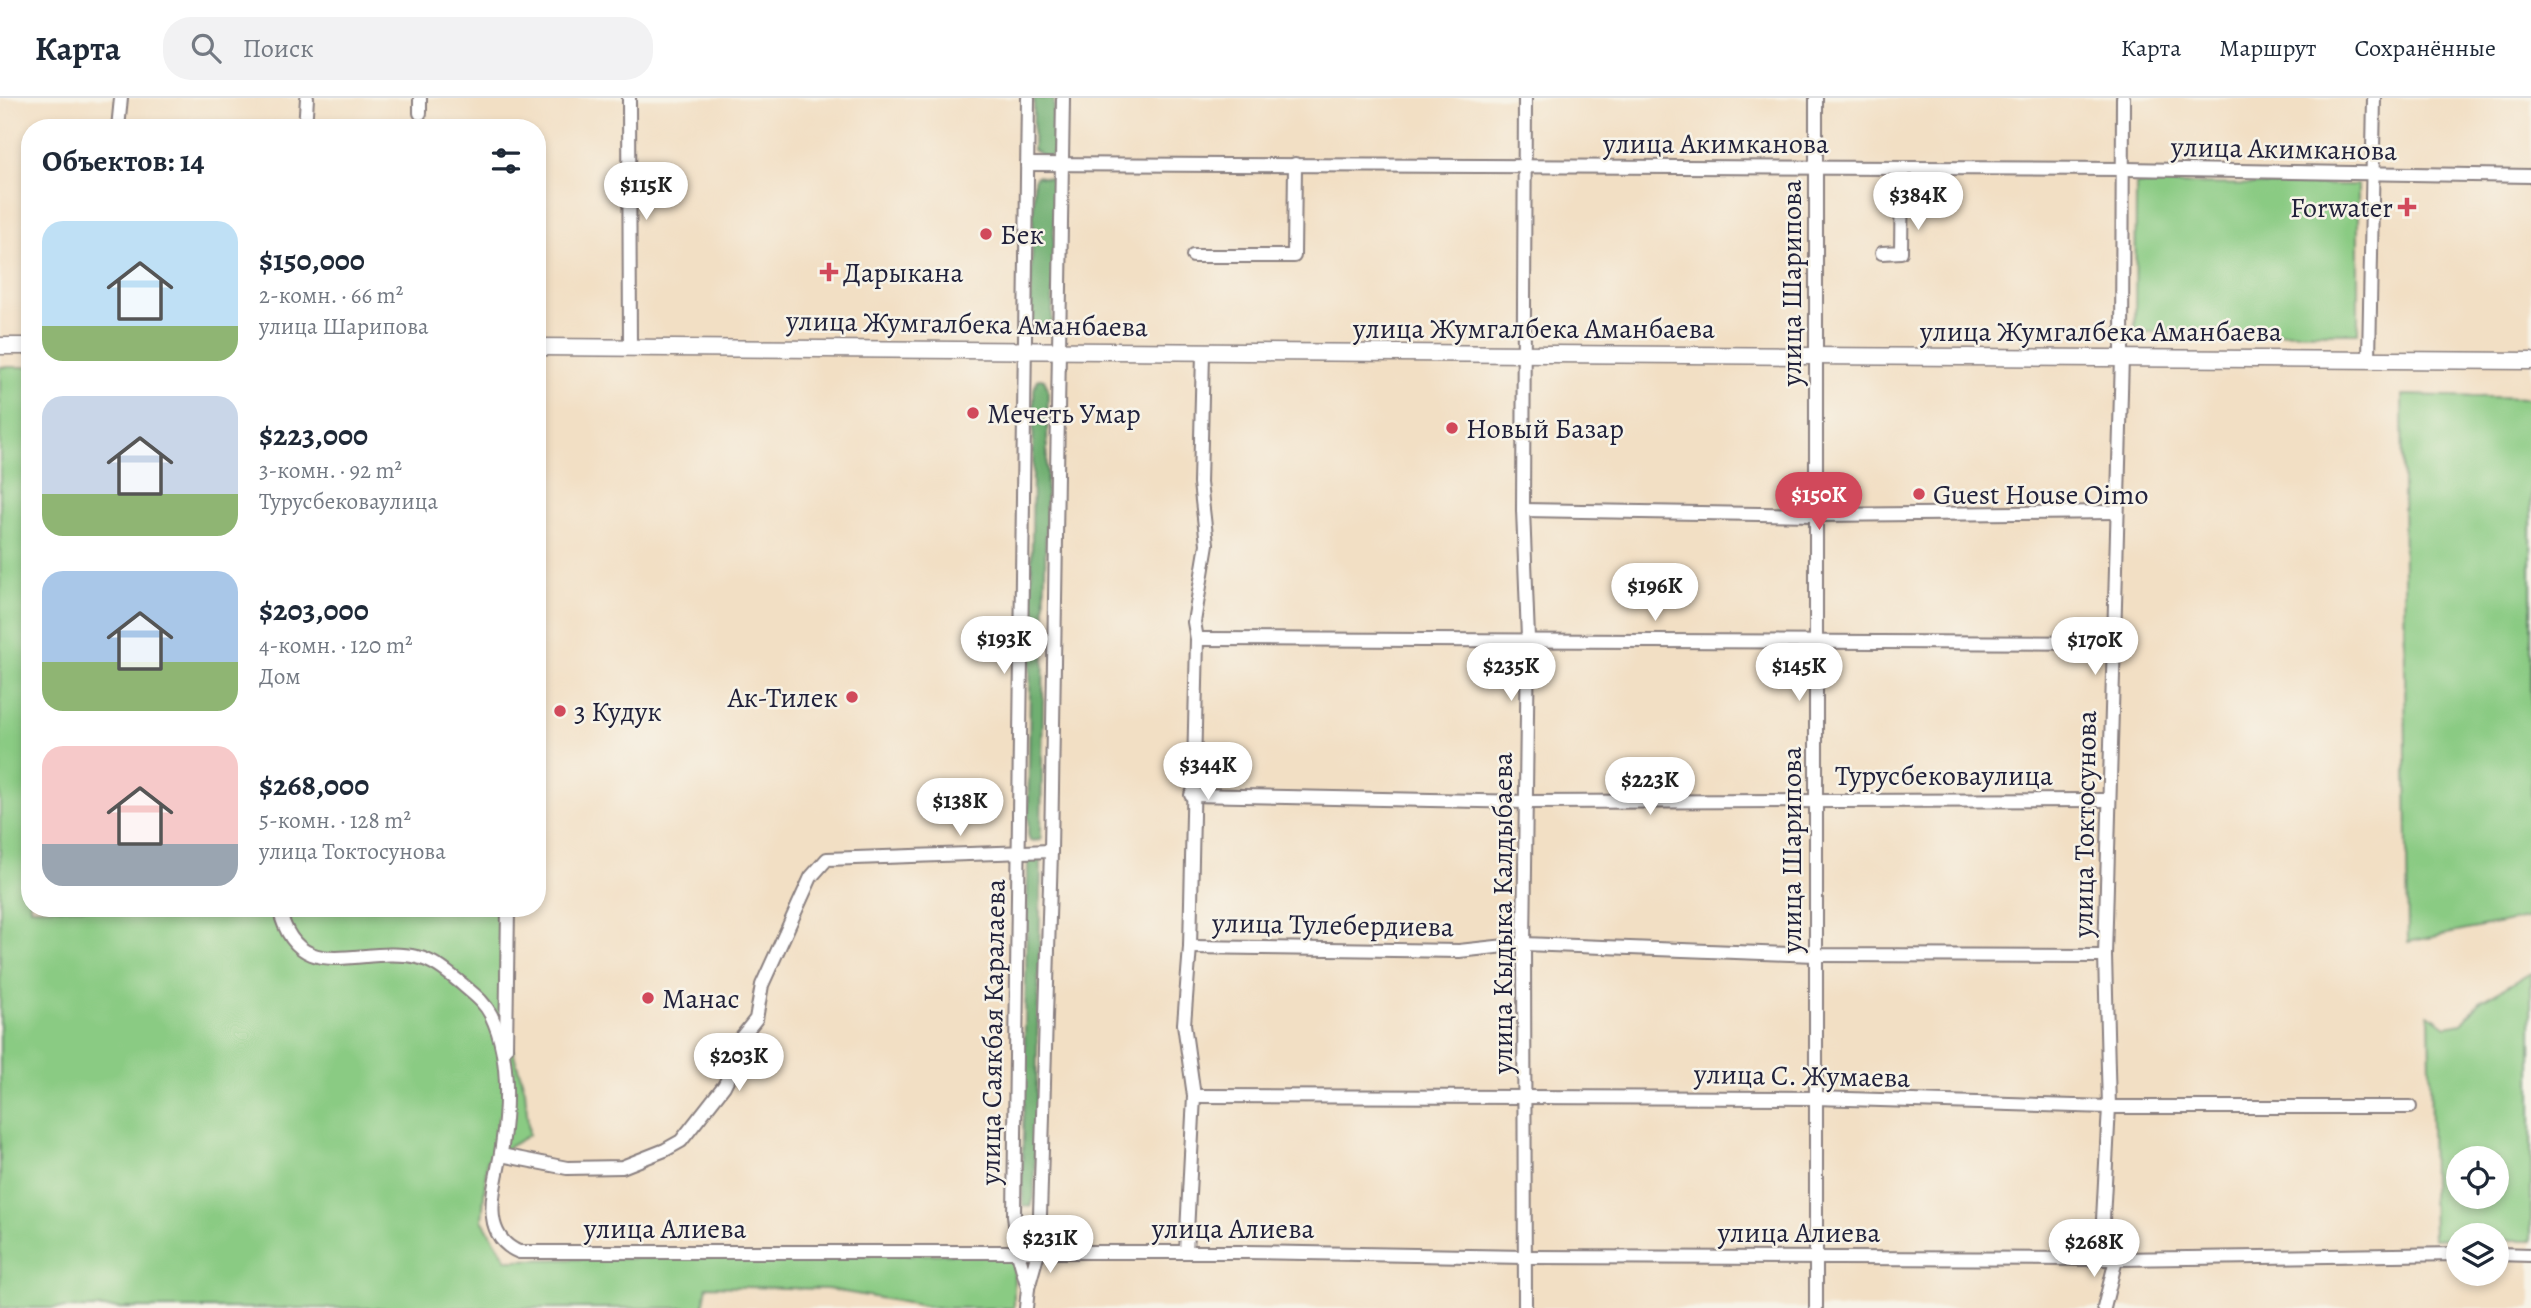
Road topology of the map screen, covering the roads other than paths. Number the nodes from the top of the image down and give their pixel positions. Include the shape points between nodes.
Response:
1 (121, 98) edge
2 (307, 98) edge
3 (420, 98) edge
4 (629, 98) edge
5 (1028, 98) edge
6 (1063, 98) edge
7 (1525, 98) edge
8 (1815, 98) edge
9 (2123, 98) edge
10 (2374, 98) edge
11 (420, 113) dead end
12 (119, 119) edge
13 (305, 119) edge
14 (1027, 164) junction
15 (1295, 164) junction
16 (1063, 165) junction
17 (1525, 166) junction
18 (1816, 169) junction
19 (1902, 169) junction
20 (2125, 169) junction
21 (2372, 174) junction
22 (2531, 176) edge
23 (1882, 253) dead end
24 (1194, 256) dead end
25 (0, 346) edge
26 (21, 346) edge
27 (546, 347) edge
28 (630, 347) junction
29 (1024, 349) junction
30 (1059, 349) junction
31 (1203, 352) junction
32 (1526, 355) junction
33 (1816, 356) junction
34 (2122, 357) junction
35 (2369, 359) junction
36 (2531, 361) edge
37 (1523, 510) junction
38 (2116, 512) junction
39 (1817, 515) junction
40 (1528, 638) junction
41 (1197, 639) junction
42 (1815, 642) junction
43 (2113, 643) junction
44 (1191, 795) junction
45 (1816, 799) junction
46 (2109, 800) junction
47 (1527, 802) junction
48 (1051, 851) junction
49 (1018, 853) junction
50 (282, 917) edge
51 (508, 917) edge
52 (1524, 944) junction
53 (1190, 947) junction
54 (1816, 955) junction
55 (2105, 956) junction
56 (506, 1066) junction
57 (1194, 1096) junction
58 (1525, 1098) junction
59 (1816, 1098) junction
60 (2109, 1107) junction
61 (2410, 1107) dead end
62 (500, 1155) junction
63 (1038, 1252) junction
64 (1186, 1252) junction
65 (1018, 1253) junction
66 (2446, 1254) edge
67 (2509, 1254) edge
68 (2531, 1255) edge
69 (1816, 1256) junction
70 (1526, 1257) junction
71 (2101, 1258) junction
72 (2116, 1259) junction
73 (1028, 1288) junction
74 (1027, 1308) edge
75 (1525, 1308) edge
76 (1816, 1308) edge
77 (2104, 1308) edge

1 - 12 street
2 - 13 street
3 - 11 street
4 - 28 street
5 - 14 street, улица Саякбая Каралаева
6 - 16 street, улица Саякбая Каралаева
7 - 17 street, улица Кыдыка Калдыбаева
8 - 18 street, улица Шарипова
9 - 20 street, улица Токтосунова
10 - 21 street
14 - 16 street, улица Акимканова
14 - 29 street, улица Саякбая Каралаева
15 - 16 street, улица Акимканова
15 - 17 street, улица Акимканова
15 - 24 street via 1294,256
16 - 30 street, улица Саякбая Каралаева
17 - 18 street, улица Акимканова
17 - 32 street, улица Кыдыка Калдыбаева
18 - 19 street, улица Акимканова
18 - 33 street, улица Шарипова
19 - 20 street, улица Акимканова
19 - 23 street via 1902,252
20 - 21 street, улица Акимканова
20 - 34 street, улица Токтосунова
21 - 22 street, улица Акимканова
21 - 35 street
25 - 26 main road
27 - 28 main road, улица Жумгалбека Аманбаева
28 - 29 main road, улица Жумгалбека Аманбаева
29 - 30 main road, улица Жумгалбека Аманбаева
29 - 49 street, улица Саякбая Каралаева
30 - 31 main road, улица Жумгалбека Аманбаева
30 - 48 street, улица Саякбая Каралаева
31 - 32 main road, улица Жумгалбека Аманбаева
31 - 41 street via 1200,483 1207,544 1194,622
32 - 33 main road, улица Жумгалбека Аманбаева
32 - 37 street, улица Кыдыка Калдыбаева
33 - 34 main road, улица Жумгалбека Аманбаева
33 - 39 street, улица Шарипова
34 - 35 main road, улица Жумгалбека Аманбаева
34 - 38 street, улица Токтосунова
35 - 36 main road, улица Жумгалбека Аманбаева
37 - 39 street
37 - 40 street, улица Кыдыка Калдыбаева
38 - 39 street
38 - 43 street, улица Токтосунова
39 - 42 street, улица Шарипова
40 - 41 street
40 - 42 street
40 - 47 street, улица Кыдыка Калдыбаева
41 - 44 street
42 - 43 street
42 - 45 street, улица Шарипова
43 - 46 street, улица Токтосунова
44 - 47 street, Турусбековаулица
44 - 53 street
45 - 46 street, Турусбековаулица
45 - 47 street, Турусбековаулица
45 - 54 street, улица Шарипова
46 - 55 street, улица Токтосунова
47 - 52 street, улица Кыдыка Калдыбаева
48 - 49 street
48 - 63 street, улица Саякбая Каралаева
49 - 62 street via 827,859 811,877 762,985 756,1019 732,1049 731,1072 724,1086 681,1141 622,1167 567,1168
49 - 65 street, улица Саякбая Каралаева via 1014,1202
50 - 56 street, улица Алиева via 291,939 307,955 415,957 446,971 483,1002 497,1030
51 - 56 street
52 - 53 street, улица Тулебердиева via 1459,951
52 - 54 street, улица Тулебердиева
52 - 58 street, улица Кыдыка Калдыбаева
53 - 57 street via 1184,1024
54 - 55 street, улица Тулебердиева
54 - 59 street, улица Шарипова
55 - 60 street, улица Токтосунова
56 - 62 street, улица Алиева
57 - 58 street, улица С. Жумаева
57 - 64 street
58 - 59 street, улица С. Жумаева
58 - 70 street, улица Кыдыка Калдыбаева
59 - 60 street, улица С. Жумаева
59 - 69 street, улица Шарипова
60 - 61 street, улица С. Жумаева
60 - 71 street, улица Токтосунова
62 - 65 street, улица Алиева via 492,1193 494,1219 498,1233 519,1252
63 - 64 street, улица Алиева
63 - 65 street, улица Алиева
63 - 73 street, улица Саякбая Каралаева
64 - 70 street, улица Алиева
65 - 73 street, улица Саякбая Каралаева
66 - 72 street, улица Алиева
67 - 68 street
69 - 70 street, улица Алиева
69 - 71 street, улица Алиева
69 - 76 street, улица Шарипова
70 - 75 street, улица Кыдыка Калдыбаева
71 - 72 street, улица Алиева
72 - 77 street
73 - 74 street

